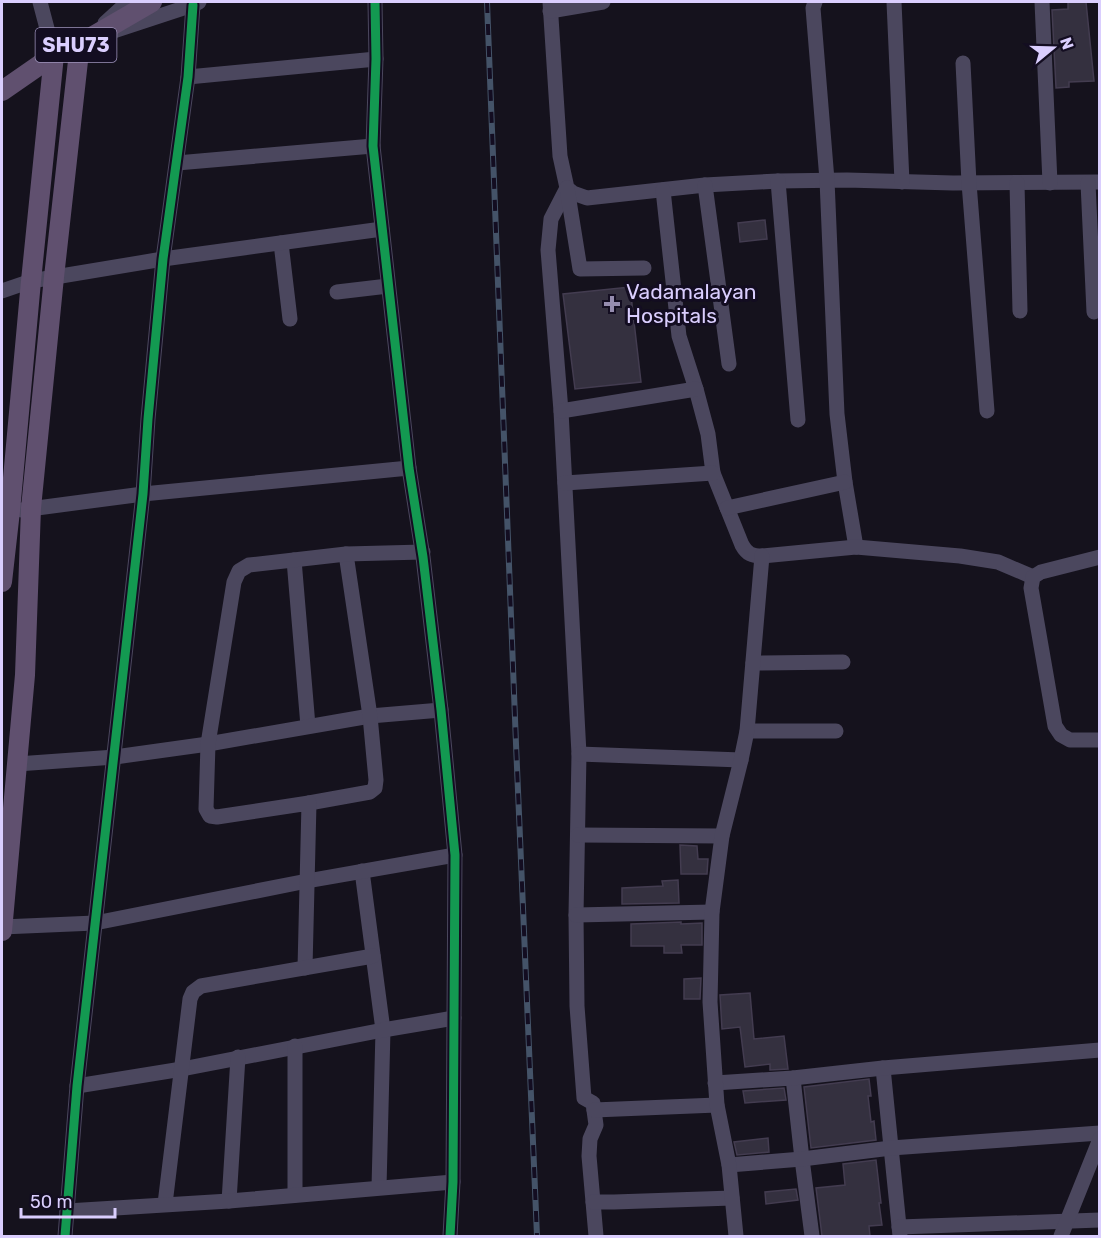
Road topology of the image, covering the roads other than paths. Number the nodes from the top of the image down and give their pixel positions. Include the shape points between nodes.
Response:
1 (40, 2) edge
2 (128, 2) edge
3 (152, 2) edge
4 (375, 2) edge
5 (603, 2) edge
6 (815, 2) edge
7 (894, 2) edge
8 (1042, 2) edge
9 (196, 3) edge
10 (550, 6) edge
11 (85, 41) junction
12 (54, 55) junction
13 (376, 58) junction
14 (963, 63) dead end
15 (188, 77) junction
16 (2, 91) edge
17 (373, 146) junction
18 (177, 163) junction
19 (827, 180) junction
20 (778, 182) junction
21 (902, 182) junction
22 (1094, 182) edge
23 (969, 183) junction
24 (1017, 183) junction
25 (1050, 183) junction
26 (705, 185) junction
27 (567, 188) junction
28 (663, 190) junction
29 (382, 229) junction
30 (281, 243) junction
31 (164, 259) junction
32 (644, 268) dead end
33 (54, 277) junction
34 (31, 281) junction
35 (388, 286) junction
36 (2, 291) edge
37 (337, 292) dead end
38 (1020, 311) dead end
39 (1094, 312) dead end
40 (290, 319) dead end
41 (729, 364) dead end
42 (696, 389) junction
43 (561, 411) junction
44 (987, 411) dead end
45 (798, 420) dead end
46 (409, 468) junction
47 (713, 473) junction
48 (845, 482) junction
49 (565, 483) junction
50 (143, 495) junction
51 (31, 508) junction
52 (728, 508) junction
53 (10, 511) junction
54 (856, 547) junction
55 (423, 552) junction
56 (346, 554) junction
57 (762, 556) junction
58 (1100, 557) edge
59 (294, 560) junction
60 (1033, 577) junction
61 (2, 582) edge
62 (843, 662) dead end
63 (753, 663) junction
64 (441, 710) junction
65 (370, 716) junction
66 (308, 726) junction
67 (747, 731) junction
68 (836, 731) dead end
69 (1100, 740) edge
70 (208, 744) junction
71 (579, 754) junction
72 (115, 757) junction
73 (741, 759) junction
74 (17, 764) junction
75 (309, 803) junction
76 (578, 835) junction
77 (722, 836) junction
78 (455, 855) junction
79 (362, 872) junction
80 (307, 881) junction
81 (712, 912) junction
82 (576, 915) junction
83 (95, 924) junction
84 (2, 928) edge
85 (373, 956) junction
86 (305, 968) junction
87 (454, 1018) junction
88 (382, 1030) junction
89 (295, 1046) junction
90 (1100, 1050) edge
91 (238, 1057) junction
92 (883, 1068) junction
93 (182, 1069) junction
94 (793, 1078) junction
95 (715, 1083) junction
96 (77, 1086) junction
97 (717, 1105) junction
98 (594, 1110) junction
99 (1100, 1133) edge
100 (891, 1148) junction
101 (1098, 1148) edge
102 (802, 1159) junction
103 (729, 1164) junction
104 (453, 1182) junction
105 (379, 1188) junction
106 (295, 1195) junction
107 (732, 1198) junction
108 (229, 1201) junction
109 (593, 1202) junction
110 (165, 1204) junction
111 (67, 1211) junction
112 (1068, 1220) junction
113 (1100, 1220) edge
114 (899, 1232) edge
115 (65, 1236) edge
116 (450, 1236) edge
117 (596, 1236) edge
118 (736, 1236) edge
119 (812, 1236) edge
120 (1061, 1236) edge

1 - 12 street
2 - 11 street
3 - 11 main road, SHU73
4 - 13 street
5 - 10 street
6 - 19 street
7 - 21 street
8 - 25 street
9 - 11 street
9 - 15 street
10 - 27 street via 560,156
11 - 12 main road, SHU73
11 - 33 main road
12 - 16 main road, SHU73
12 - 34 main road
13 - 15 street
13 - 17 street
14 - 23 street
15 - 18 street
17 - 18 street
17 - 29 street
18 - 31 street
19 - 20 street
19 - 21 street
19 - 48 street via 837,414
20 - 26 street
20 - 45 street
21 - 23 street
22 - 25 street
22 - 39 street
23 - 24 street
23 - 44 street
24 - 25 street
24 - 38 street
26 - 28 street
26 - 41 street
27 - 28 street via 587,198
27 - 32 street via 580,269
27 - 43 street via 551,219 548,250
28 - 42 street via 679,336
29 - 30 street
29 - 35 street
30 - 31 street
30 - 40 street
31 - 33 street
31 - 50 street
33 - 34 street
33 - 51 main road
34 - 36 street
34 - 53 main road
35 - 37 street
35 - 46 street
42 - 43 street
42 - 47 street
43 - 49 street
46 - 50 street
46 - 55 street
47 - 49 street
47 - 52 street
48 - 52 street
48 - 54 street
49 - 71 street
50 - 51 street
50 - 72 street
51 - 53 street
51 - 74 main road via 25,675
52 - 57 street via 746,552
53 - 61 main road
54 - 57 street
54 - 60 street via 998,562
55 - 56 street
55 - 64 street
56 - 59 street
56 - 65 street
57 - 63 street
58 - 60 street
59 - 66 street
59 - 70 street via 249,565 239,570
60 - 69 street via 1031,588 1055,726 1070,740
62 - 63 street
63 - 67 street
64 - 65 street
64 - 78 street
65 - 66 street
65 - 75 street via 375,788
66 - 70 street
67 - 68 street
67 - 73 street
70 - 72 street
70 - 75 street via 206,809 210,816
71 - 73 street
71 - 76 street
72 - 74 street
72 - 83 street
73 - 77 street
74 - 84 main road
75 - 80 street
76 - 77 street
76 - 82 street
77 - 81 street
78 - 79 street
78 - 87 street
79 - 80 street
79 - 85 street
80 - 83 street
80 - 86 street
81 - 82 street
81 - 95 street via 710,1002
82 - 98 street via 584,1098 593,1102
83 - 84 street
83 - 96 street
85 - 86 street
85 - 88 street
86 - 93 street via 201,986 193,992
87 - 88 street
87 - 104 street
88 - 89 street
88 - 105 street
89 - 91 street
89 - 106 street
90 - 92 street
91 - 93 street
91 - 108 street
92 - 94 street
92 - 100 street
93 - 96 street
93 - 110 street
94 - 95 street
94 - 102 street
95 - 97 street
96 - 111 street
97 - 98 street
97 - 103 street
98 - 109 street via 596,1125 589,1156
99 - 100 street
100 - 102 street
100 - 114 street
101 - 112 street
102 - 103 street
102 - 119 street
103 - 107 street
104 - 105 street
104 - 116 street
105 - 106 street
106 - 108 street
107 - 109 street
107 - 118 street
108 - 110 street
109 - 117 street
110 - 111 street
111 - 115 street
112 - 113 street
112 - 114 street
112 - 120 street

